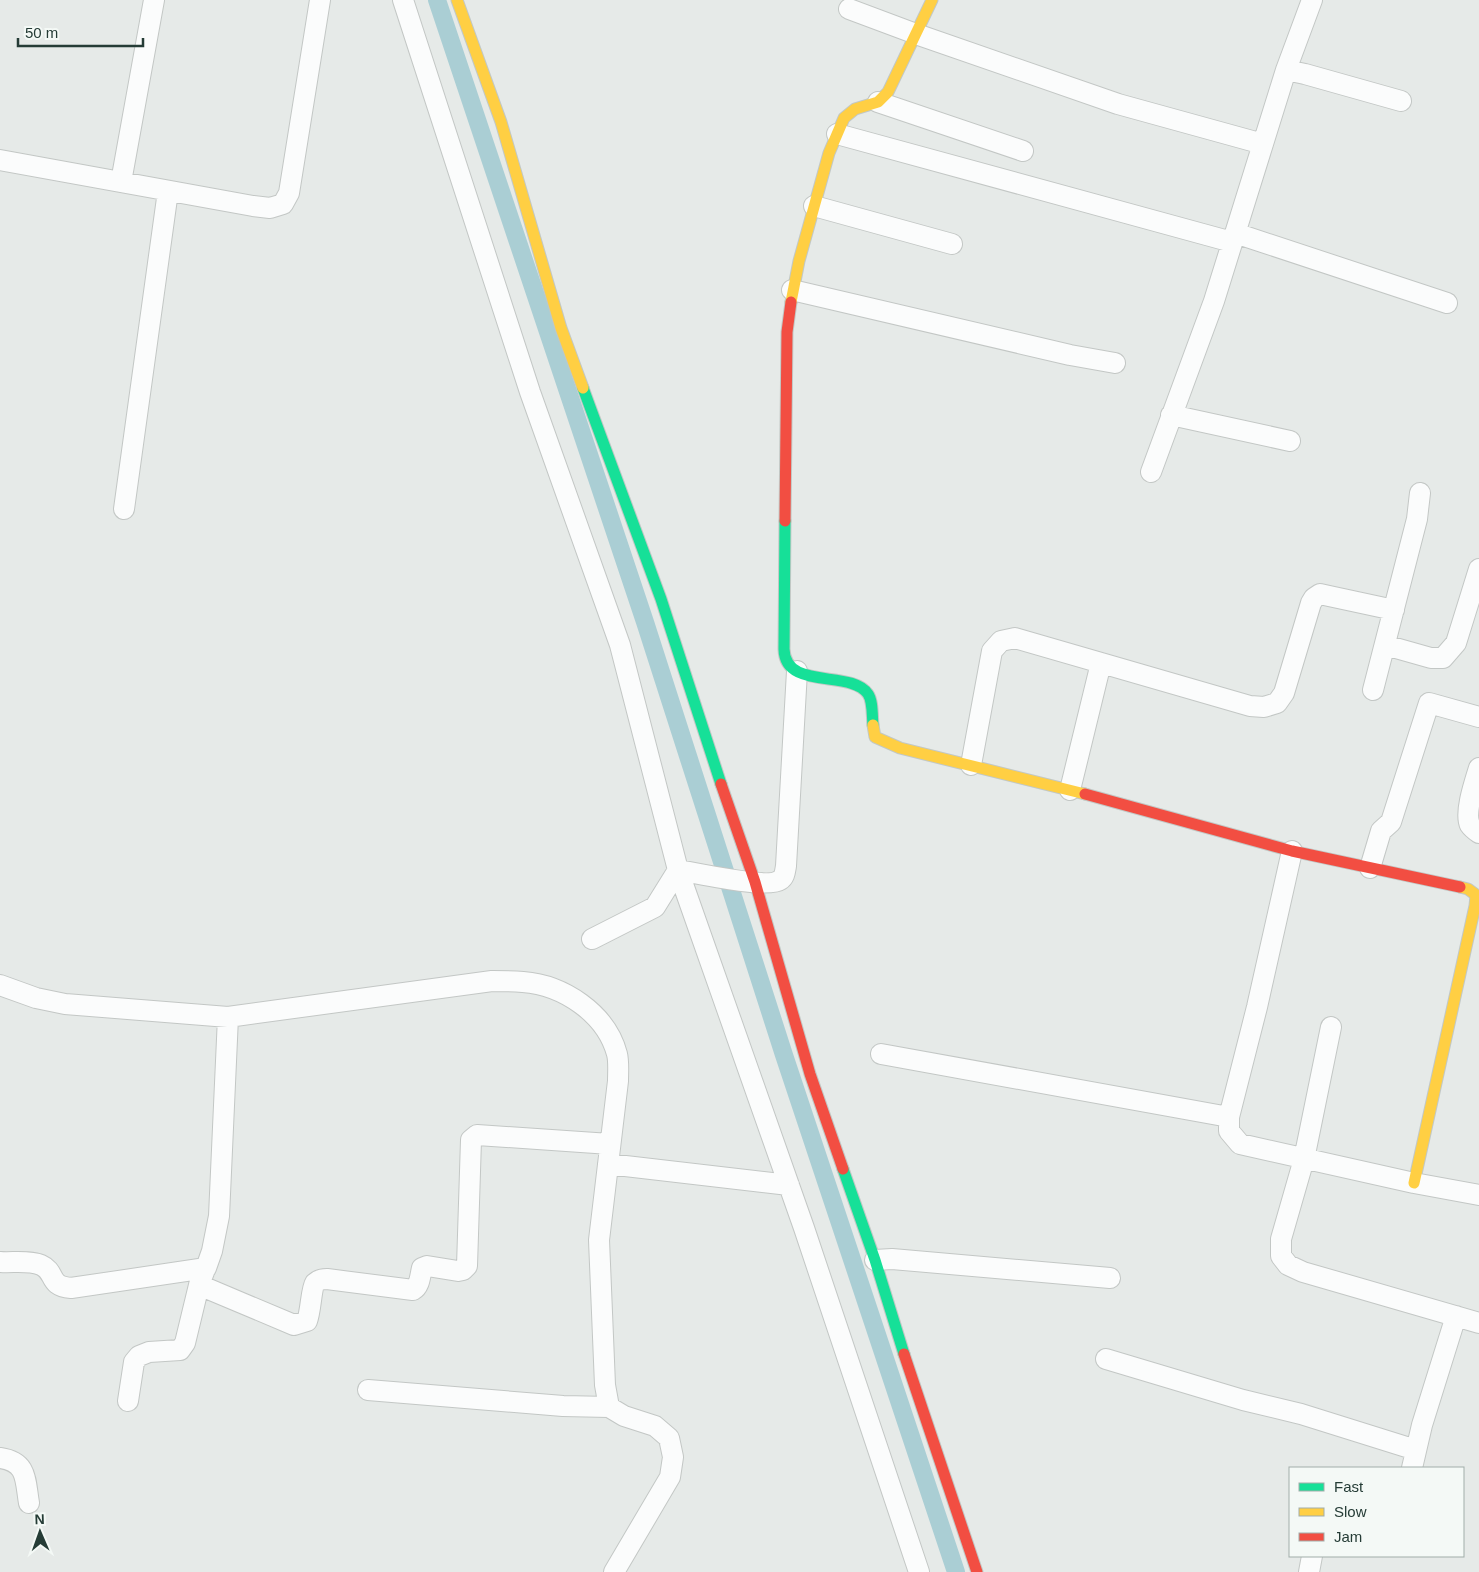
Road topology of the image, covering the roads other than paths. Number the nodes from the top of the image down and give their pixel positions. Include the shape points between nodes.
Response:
1 (154, 0) edge
2 (320, 0) edge
3 (403, 0) edge
4 (457, 0) edge
5 (932, 0) edge
6 (1312, 0) edge
7 (849, 9) dead end
8 (916, 34) junction
9 (1286, 70) junction
10 (1401, 101) dead end
11 (878, 102) junction
12 (837, 134) junction
13 (1263, 144) junction
14 (1022, 151) dead end
15 (0, 160) edge
16 (121, 182) junction
17 (168, 191) junction
18 (814, 206) junction
19 (1234, 237) junction
20 (952, 244) dead end
21 (792, 290) junction
22 (1447, 303) dead end
23 (1115, 362) dead end
24 (1172, 416) junction
25 (1290, 441) dead end
26 (1151, 472) dead end
27 (1420, 493) dead end
28 (124, 509) dead end
29 (1479, 568) edge
30 (1394, 610) junction
31 (1385, 645) junction
32 (1101, 663) junction
33 (797, 671) junction
34 (1373, 690) dead end
35 (1479, 717) edge
36 (971, 764) junction
37 (1479, 768) edge
38 (1070, 790) junction
39 (1479, 833) edge
40 (1292, 851) junction
41 (1370, 868) junction
42 (685, 871) junction
43 (747, 881) junction
44 (592, 939) dead end
45 (0, 984) edge
46 (228, 1017) junction
47 (1331, 1027) dead end
48 (881, 1054) dead end
49 (1229, 1117) junction
50 (610, 1144) junction
51 (1304, 1159) junction
52 (608, 1164) junction
53 (1414, 1183) junction
54 (789, 1185) junction
55 (1479, 1195) edge
56 (875, 1260) junction
57 (0, 1262) edge
58 (202, 1277) junction
59 (1110, 1278) dead end
60 (1456, 1316) junction
61 (1479, 1323) edge
62 (1106, 1359) dead end
63 (368, 1390) dead end
64 (128, 1401) dead end
65 (609, 1407) junction
66 (0, 1458) edge
67 (1414, 1459) edge
68 (29, 1504) dead end
69 (1312, 1557) edge
70 (614, 1572) edge
71 (919, 1572) edge
72 (977, 1572) edge
73 (1309, 1572) edge

1 - 16 street
2 - 17 street via 289,193 282,204 270,208
3 - 42 street via 530,392 620,645
4 - 43 street via 501,122 561,328 662,599 734,826
5 - 8 street
6 - 9 street
7 - 8 street
8 - 11 street via 888,92
8 - 13 street via 1118,104
9 - 10 street
9 - 13 street
11 - 12 street via 855,109 844,118
11 - 14 street
12 - 18 street
12 - 19 street
13 - 19 street
15 - 16 street
16 - 17 street
17 - 28 street
18 - 20 street
18 - 21 street
19 - 22 street
19 - 24 street
21 - 23 street via 1070,355
21 - 33 street via 787,332 784,649 786,660
24 - 25 street
24 - 26 street
27 - 30 street via 1417,519
29 - 31 street via 1456,643 1443,658 1431,658
30 - 31 street
30 - 32 street via 1320,594 1314,598 1284,693 1277,703 1264,708
31 - 34 street
32 - 36 street via 1015,638 1001,641 992,651
32 - 38 street
33 - 36 street via 861,688 869,696 875,737 900,748
33 - 43 street via 784,875 775,882
35 - 41 street via 1429,702 1391,822 1381,831
36 - 38 street
37 - 39 street via 1468,818 1470,826
38 - 40 street
40 - 41 street
40 - 49 street
41 - 53 street via 1468,889 1476,895
42 - 43 street
42 - 44 street via 656,907
42 - 54 street
43 - 56 street
45 - 46 street via 36,998 65,1004
46 - 50 street via 492,981 524,982 558,990 583,1004 603,1024 617,1054 618,1081
46 - 58 street via 219,1216
47 - 51 street
48 - 49 street
49 - 51 street via 1229,1131 1240,1144
50 - 52 street
50 - 58 street via 477,1135 471,1140 468,1266 458,1271 422,1268 419,1282 413,1290 320,1280 313,1288 307,1321 294,1325
51 - 53 street
51 - 60 street via 1281,1239 1281,1256 1288,1265
52 - 54 street
52 - 65 street via 599,1240 605,1385
53 - 55 street
54 - 71 street
56 - 59 street
56 - 72 street
57 - 58 street via 43,1266 55,1283 71,1288
58 - 64 street via 185,1343 180,1350 149,1352 139,1356 134,1362
60 - 61 street
60 - 67 street
62 - 67 street via 1301,1414
63 - 65 street
65 - 70 street via 624,1416 655,1426 669,1438 673,1457 670,1477
66 - 68 street via 15,1462 24,1472
69 - 73 street

